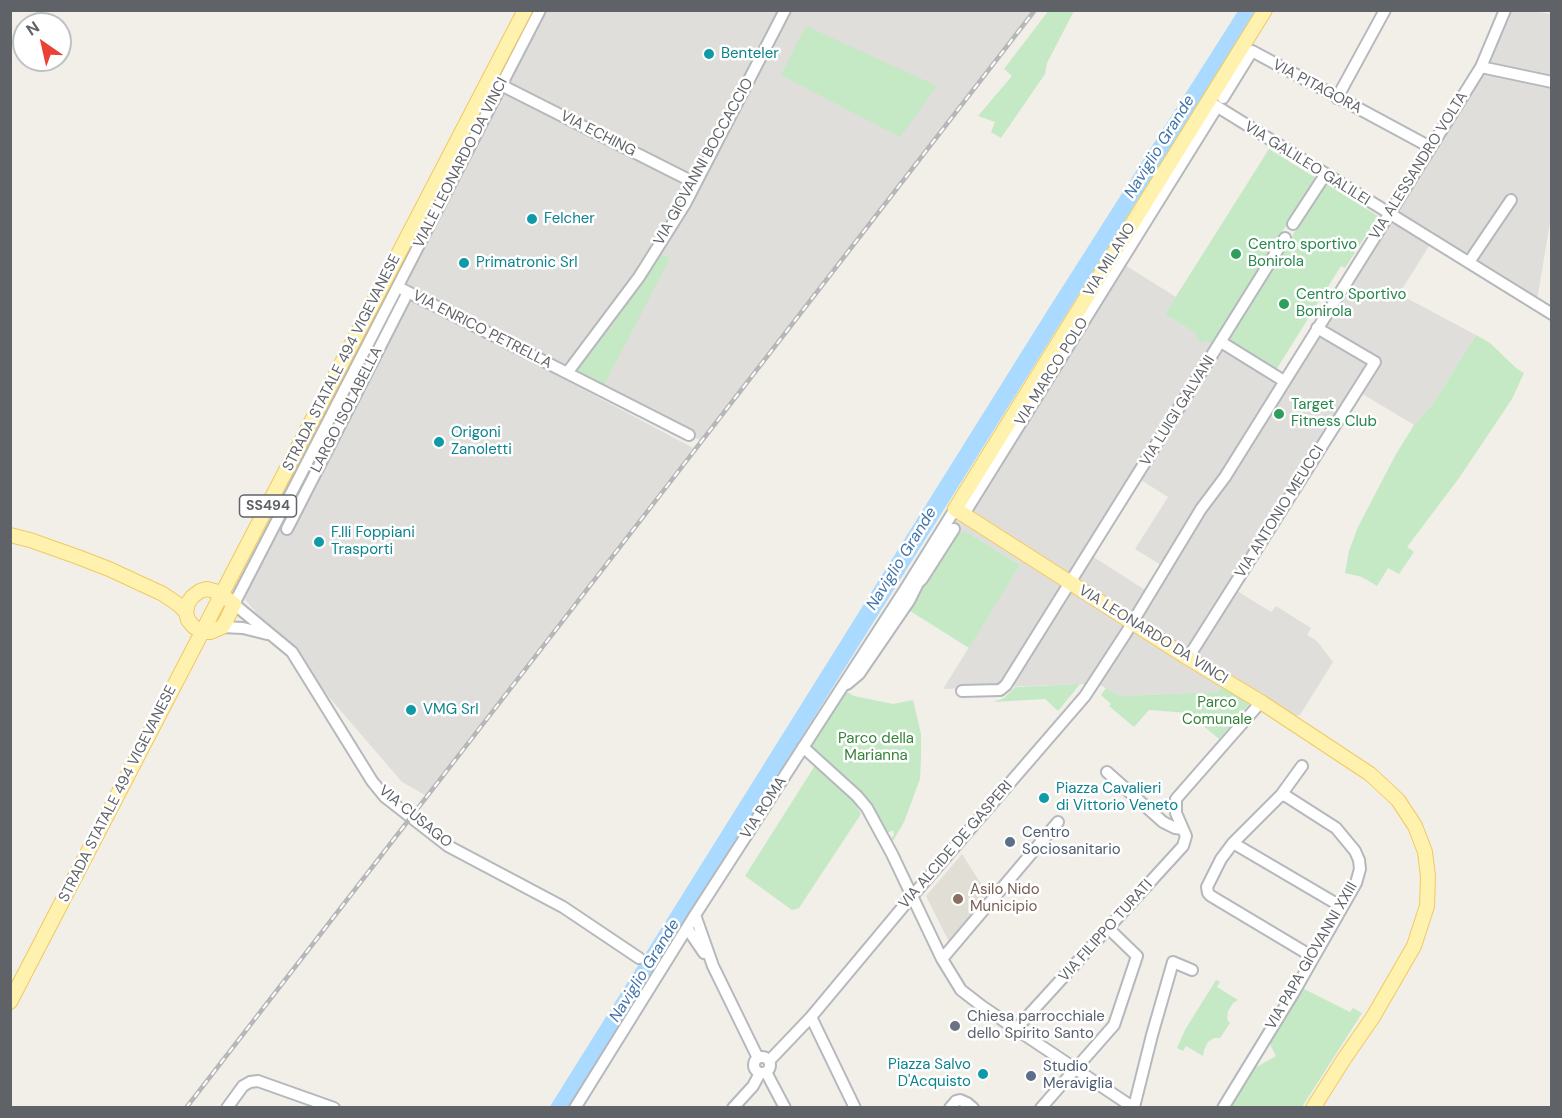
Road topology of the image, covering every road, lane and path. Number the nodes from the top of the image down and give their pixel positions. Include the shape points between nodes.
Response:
1 (515, 10) edge
2 (525, 10) edge
3 (540, 10) edge
4 (1265, 10) edge
5 (1385, 10) edge
6 (1505, 10) edge
7 (784, 11) edge
8 (1481, 67) junction
9 (1551, 82) edge
10 (501, 85) junction
11 (1337, 98) junction
12 (1216, 102) junction
13 (1430, 147) junction
14 (1325, 175) junction
15 (695, 183) junction
16 (1511, 200) dead end
17 (1388, 214) junction
18 (1293, 224) dead end
19 (1285, 238) dead end
20 (1469, 262) junction
21 (403, 289) junction
22 (1549, 313) edge
23 (1317, 328) junction
24 (1221, 342) junction
25 (567, 373) junction
26 (1284, 381) junction
27 (689, 435) dead end
28 (959, 512) junction
29 (287, 529) dead end
30 (954, 529) dead end
31 (10, 535) edge
32 (917, 577) junction
33 (1070, 582) junction
34 (218, 592) junction
35 (163, 594) junction
36 (195, 594) junction
37 (234, 604) junction
38 (186, 612) junction
39 (1132, 622) junction
40 (222, 627) junction
41 (198, 630) junction
42 (275, 638) junction
43 (1188, 658) junction
44 (962, 691) dead end
45 (1261, 702) junction
46 (803, 747) junction
47 (1302, 766) dead end
48 (1107, 772) dead end
49 (1281, 795) junction
50 (1058, 822) dead end
51 (1184, 829) junction
52 (1233, 843) junction
53 (912, 897) junction
54 (1342, 907) junction
55 (695, 915) junction
56 (687, 928) junction
57 (1108, 928) junction
58 (1314, 957) junction
59 (639, 958) dead end
60 (942, 959) junction
61 (713, 966) junction
62 (1192, 970) dead end
63 (10, 984) edge
64 (10, 1002) edge
65 (811, 1017) junction
66 (1016, 1029) junction
67 (1359, 1038) junction
68 (763, 1066) junction
69 (1075, 1068) junction
70 (227, 1107) edge
71 (334, 1107) edge
72 (575, 1107) edge
73 (733, 1107) edge
74 (785, 1107) edge
75 (855, 1107) edge
76 (950, 1107) edge
77 (973, 1107) edge
78 (1041, 1107) edge
79 (1134, 1107) edge
80 (1223, 1107) edge
81 (1313, 1107) edge
82 (1322, 1107) edge

1 - 34 main road, STRADA STATALE 494 VIGEVANESE / SS494
2 - 34 main road, STRADA STATALE 494 VIGEVANESE / SS494
3 - 10 street, VIALE LEONARDO DA VINCI
4 - 12 main road, VIA MILANO
5 - 11 street
6 - 8 street, VIA ALESSANDRO VOLTA
7 - 15 street, VIA GIOVANNI BOCCACCIO
8 - 9 street
8 - 13 street, VIA ALESSANDRO VOLTA
10 - 15 street, VIA ECHING
10 - 21 street, VIALE LEONARDO DA VINCI
11 - 12 street, VIA PITAGORA via 1252,51
11 - 13 street, VIA PITAGORA
12 - 14 street, VIA GALILEO GALILEI
12 - 28 main road, VIA MILANO
13 - 17 street, VIA ALESSANDRO VOLTA
14 - 17 street, VIA GALILEO GALILEI
14 - 18 street
15 - 25 street, VIA GIOVANNI BOCCACCIO via 639,277
16 - 20 street
17 - 20 street, VIA GALILEO GALILEI
17 - 23 street, VIA ALESSANDRO VOLTA
19 - 24 street, VIA LUIGI GALVANI
20 - 22 street, VIA GALILEO GALILEI
21 - 25 street, VIA ENRICO PETRELLA
21 - 29 street, LARGO ISOLABELLA
21 - 37 street, VIALE LEONARDO DA VINCI
23 - 26 street, VIA ALESSANDRO VOLTA
23 - 43 street, VIA ANTONIO MEUCCI via 1375,362
24 - 26 street
24 - 33 street, VIA LUIGI GALVANI
25 - 27 street
26 - 39 street, VIA ALESSANDRO VOLTA
28 - 32 street
28 - 33 main road, VIA LEONARDO DA VINCI
30 - 32 street via 922,579
31 - 35 main road via 78,556
32 - 46 street, VIA ROMA via 909,601 860,675 841,688
33 - 39 main road, VIA LEONARDO DA VINCI
33 - 44 street, VIA LUIGI GALVANI via 1006,685 999,690
34 - 36 main road via 207,589
34 - 37 main road
34 - 41 main road, STRADA STATALE 494 VIGEVANESE / SS494
35 - 36 main road
35 - 38 main road
36 - 38 main road
37 - 40 main road
37 - 42 street, VIA CUSAGO
38 - 41 main road
39 - 43 main road, VIA LEONARDO DA VINCI
39 - 53 street, VIA ALCIDE DE GASPERI via 1085,696
40 - 41 main road via 210,632
40 - 42 street, VIA CUSAGO via 243,628
41 - 63 main road, STRADA STATALE 494 VIGEVANESE / SS494
41 - 64 main road, STRADA STATALE 494 VIGEVANESE / SS494
42 - 59 street, VIA CUSAGO via 292,652 385,797 448,846 563,907
43 - 45 main road, VIA LEONARDO DA VINCI
45 - 51 street via 1176,799 1176,813
45 - 67 main road, VIA LEONARDO DA VINCI via 1370,774 1398,800 1415,826 1425,852 1426,906 1414,946
46 - 53 street via 862,801
46 - 55 street, VIA ROMA
47 - 49 street
48 - 51 street via 1163,822
49 - 52 street
49 - 54 street, VIA PAPA GIOVANNI XXIII via 1336,828 1355,851 1360,869
50 - 60 street
51 - 57 street, VIA FILIPPO TURATI via 1183,846
52 - 54 street
52 - 58 street via 1221,859 1207,887 1208,893
53 - 60 street
53 - 65 street, VIA ALCIDE DE GASPERI
54 - 58 street, VIA PAPA GIOVANNI XXIII
55 - 56 street, VIA ROMA
55 - 61 street
56 - 61 street
56 - 72 street, VIA ROMA
57 - 66 street, VIA FILIPPO TURATI
57 - 69 street via 1137,959 1114,1025
58 - 80 street, VIA PAPA GIOVANNI XXIII
60 - 66 street via 961,990
61 - 68 street
62 - 79 street via 1173,962
65 - 68 street, VIA ALCIDE DE GASPERI
65 - 75 street
66 - 69 street
67 - 81 main road, VIA LEONARDO DA VINCI
67 - 82 main road, VIA LEONARDO DA VINCI
68 - 73 street, VIA ALCIDE DE GASPERI via 753,1086
68 - 74 street
69 - 78 street
69 - 79 street
70 - 71 street via 247,1083 258,1081
76 - 77 street via 960,1100

